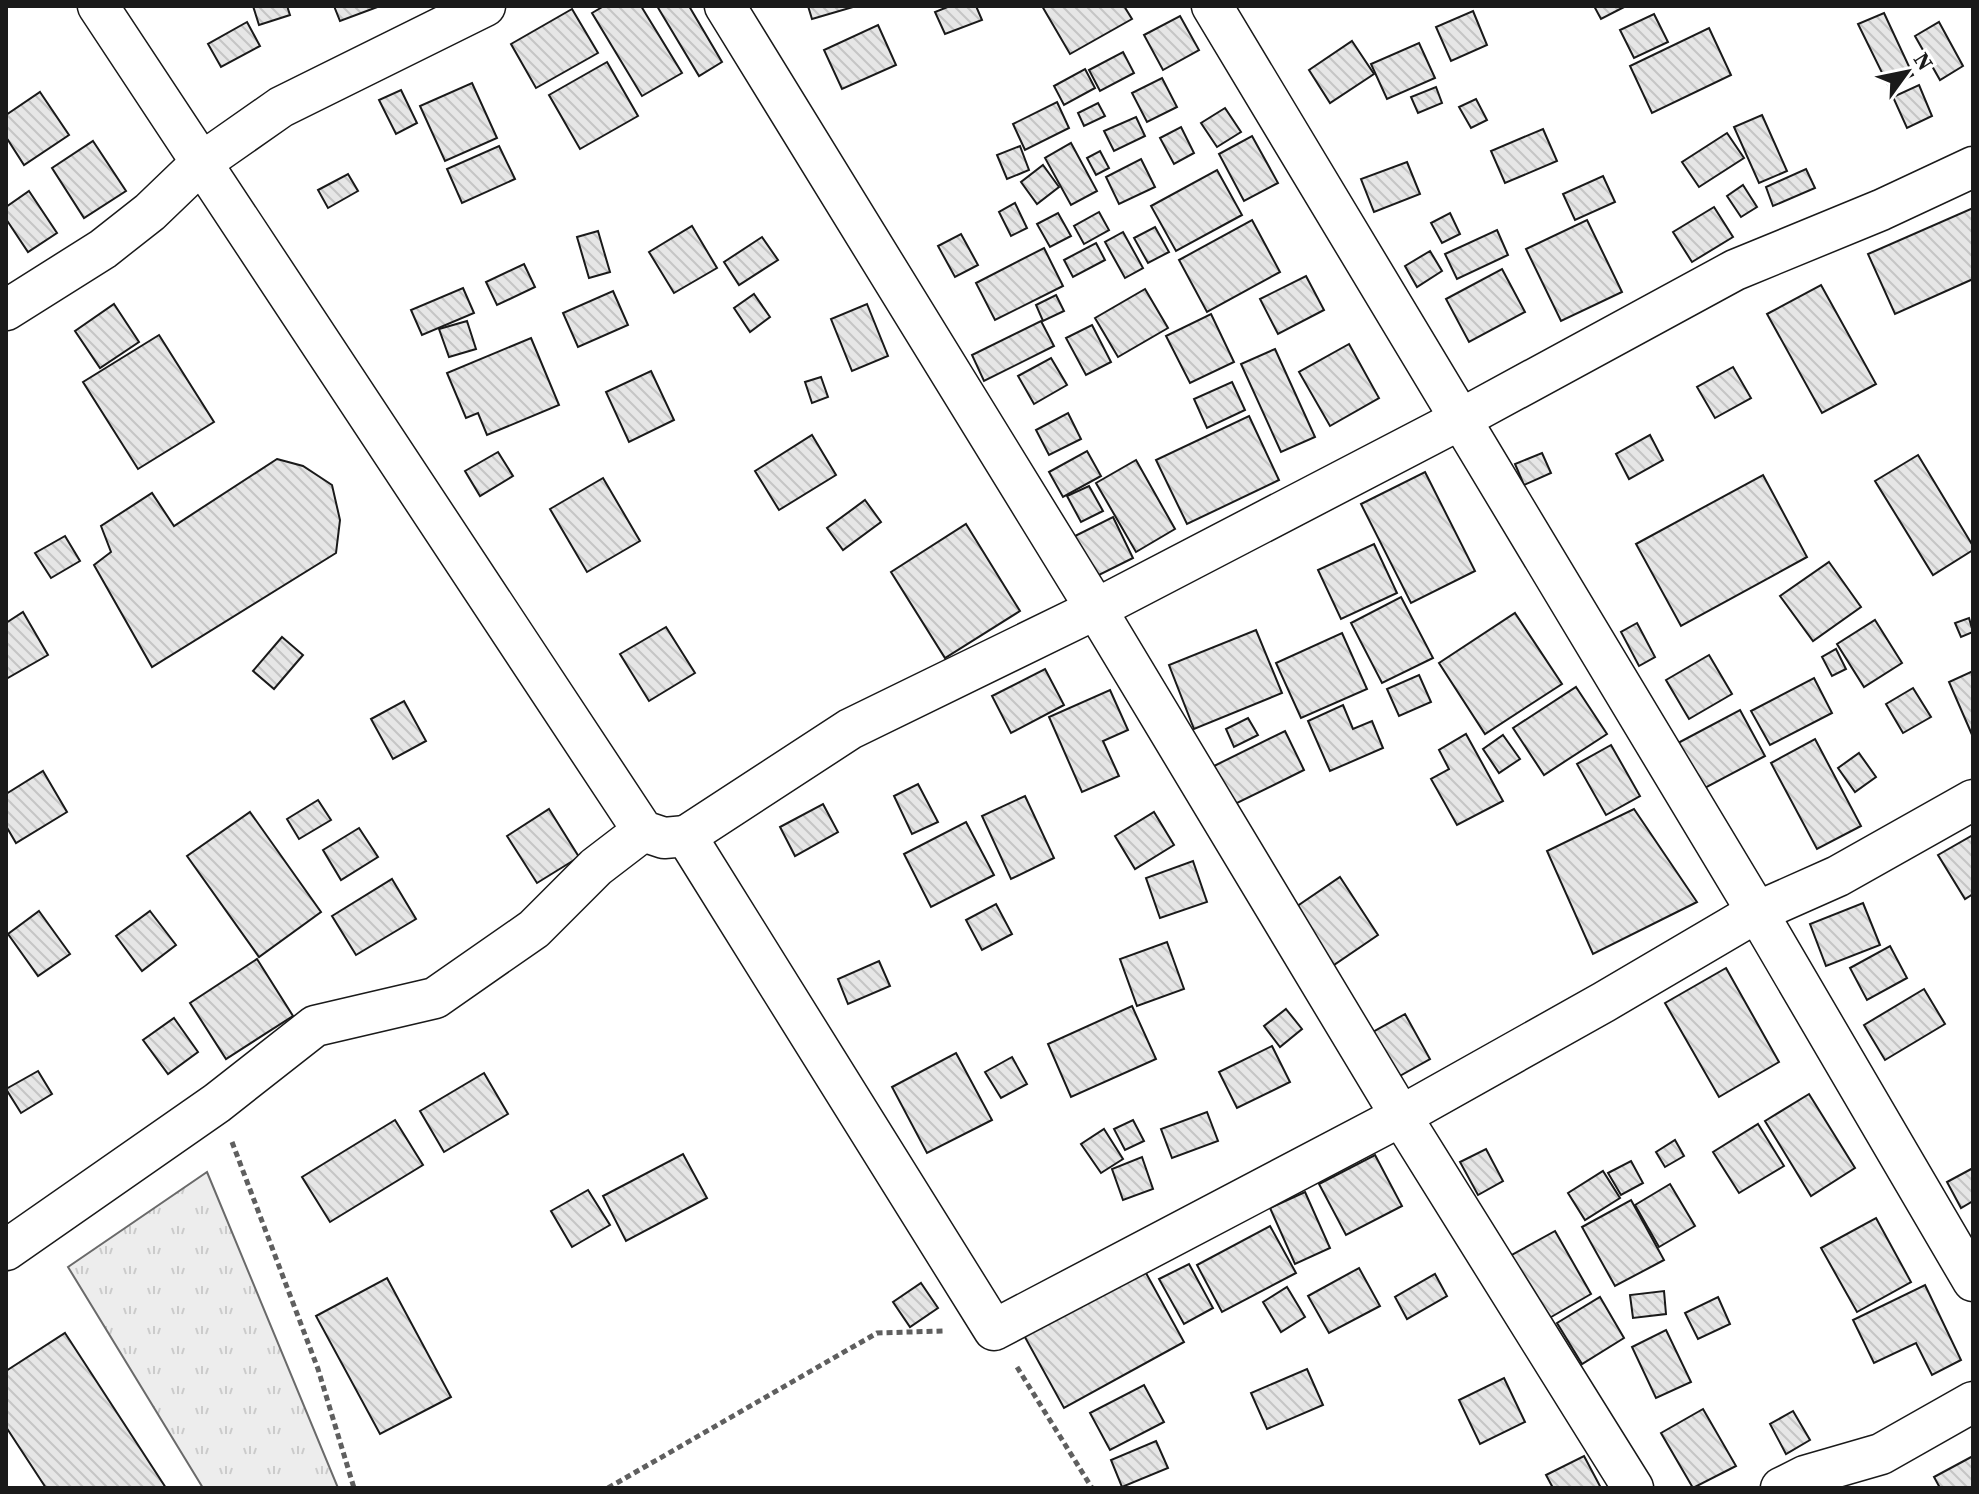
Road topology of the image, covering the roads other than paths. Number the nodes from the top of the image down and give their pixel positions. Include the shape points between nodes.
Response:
1 (98, 6) edge
2 (485, 6) edge
3 (725, 6) edge
4 (1212, 6) edge
5 (201, 163) junction
6 (1973, 167) edge
7 (6, 310) edge
8 (1459, 420) junction
9 (1096, 609) junction
10 (1973, 800) edge
11 (643, 831) junction
12 (686, 836) junction
13 (1757, 912) junction
14 (1401, 1116) junction
15 (6, 1250) edge
16 (1973, 1281) edge
17 (1973, 1402) edge
18 (1633, 1488) edge
19 (1781, 1488) edge

1 - 5 street
2 - 5 street via 281,107
3 - 9 street
4 - 8 street
5 - 7 street via 103,249
5 - 11 street
6 - 8 street via 1735,270
8 - 9 street
8 - 13 street
9 - 12 street via 850,729
9 - 14 street
10 - 13 street via 1838,876
11 - 12 street via 664,838
11 - 15 street via 596,867 534,929 435,998 315,1026 217,1103
12 - 14 street via 994,1330
13 - 14 street
13 - 16 street
14 - 18 street
17 - 19 street via 1881,1454

